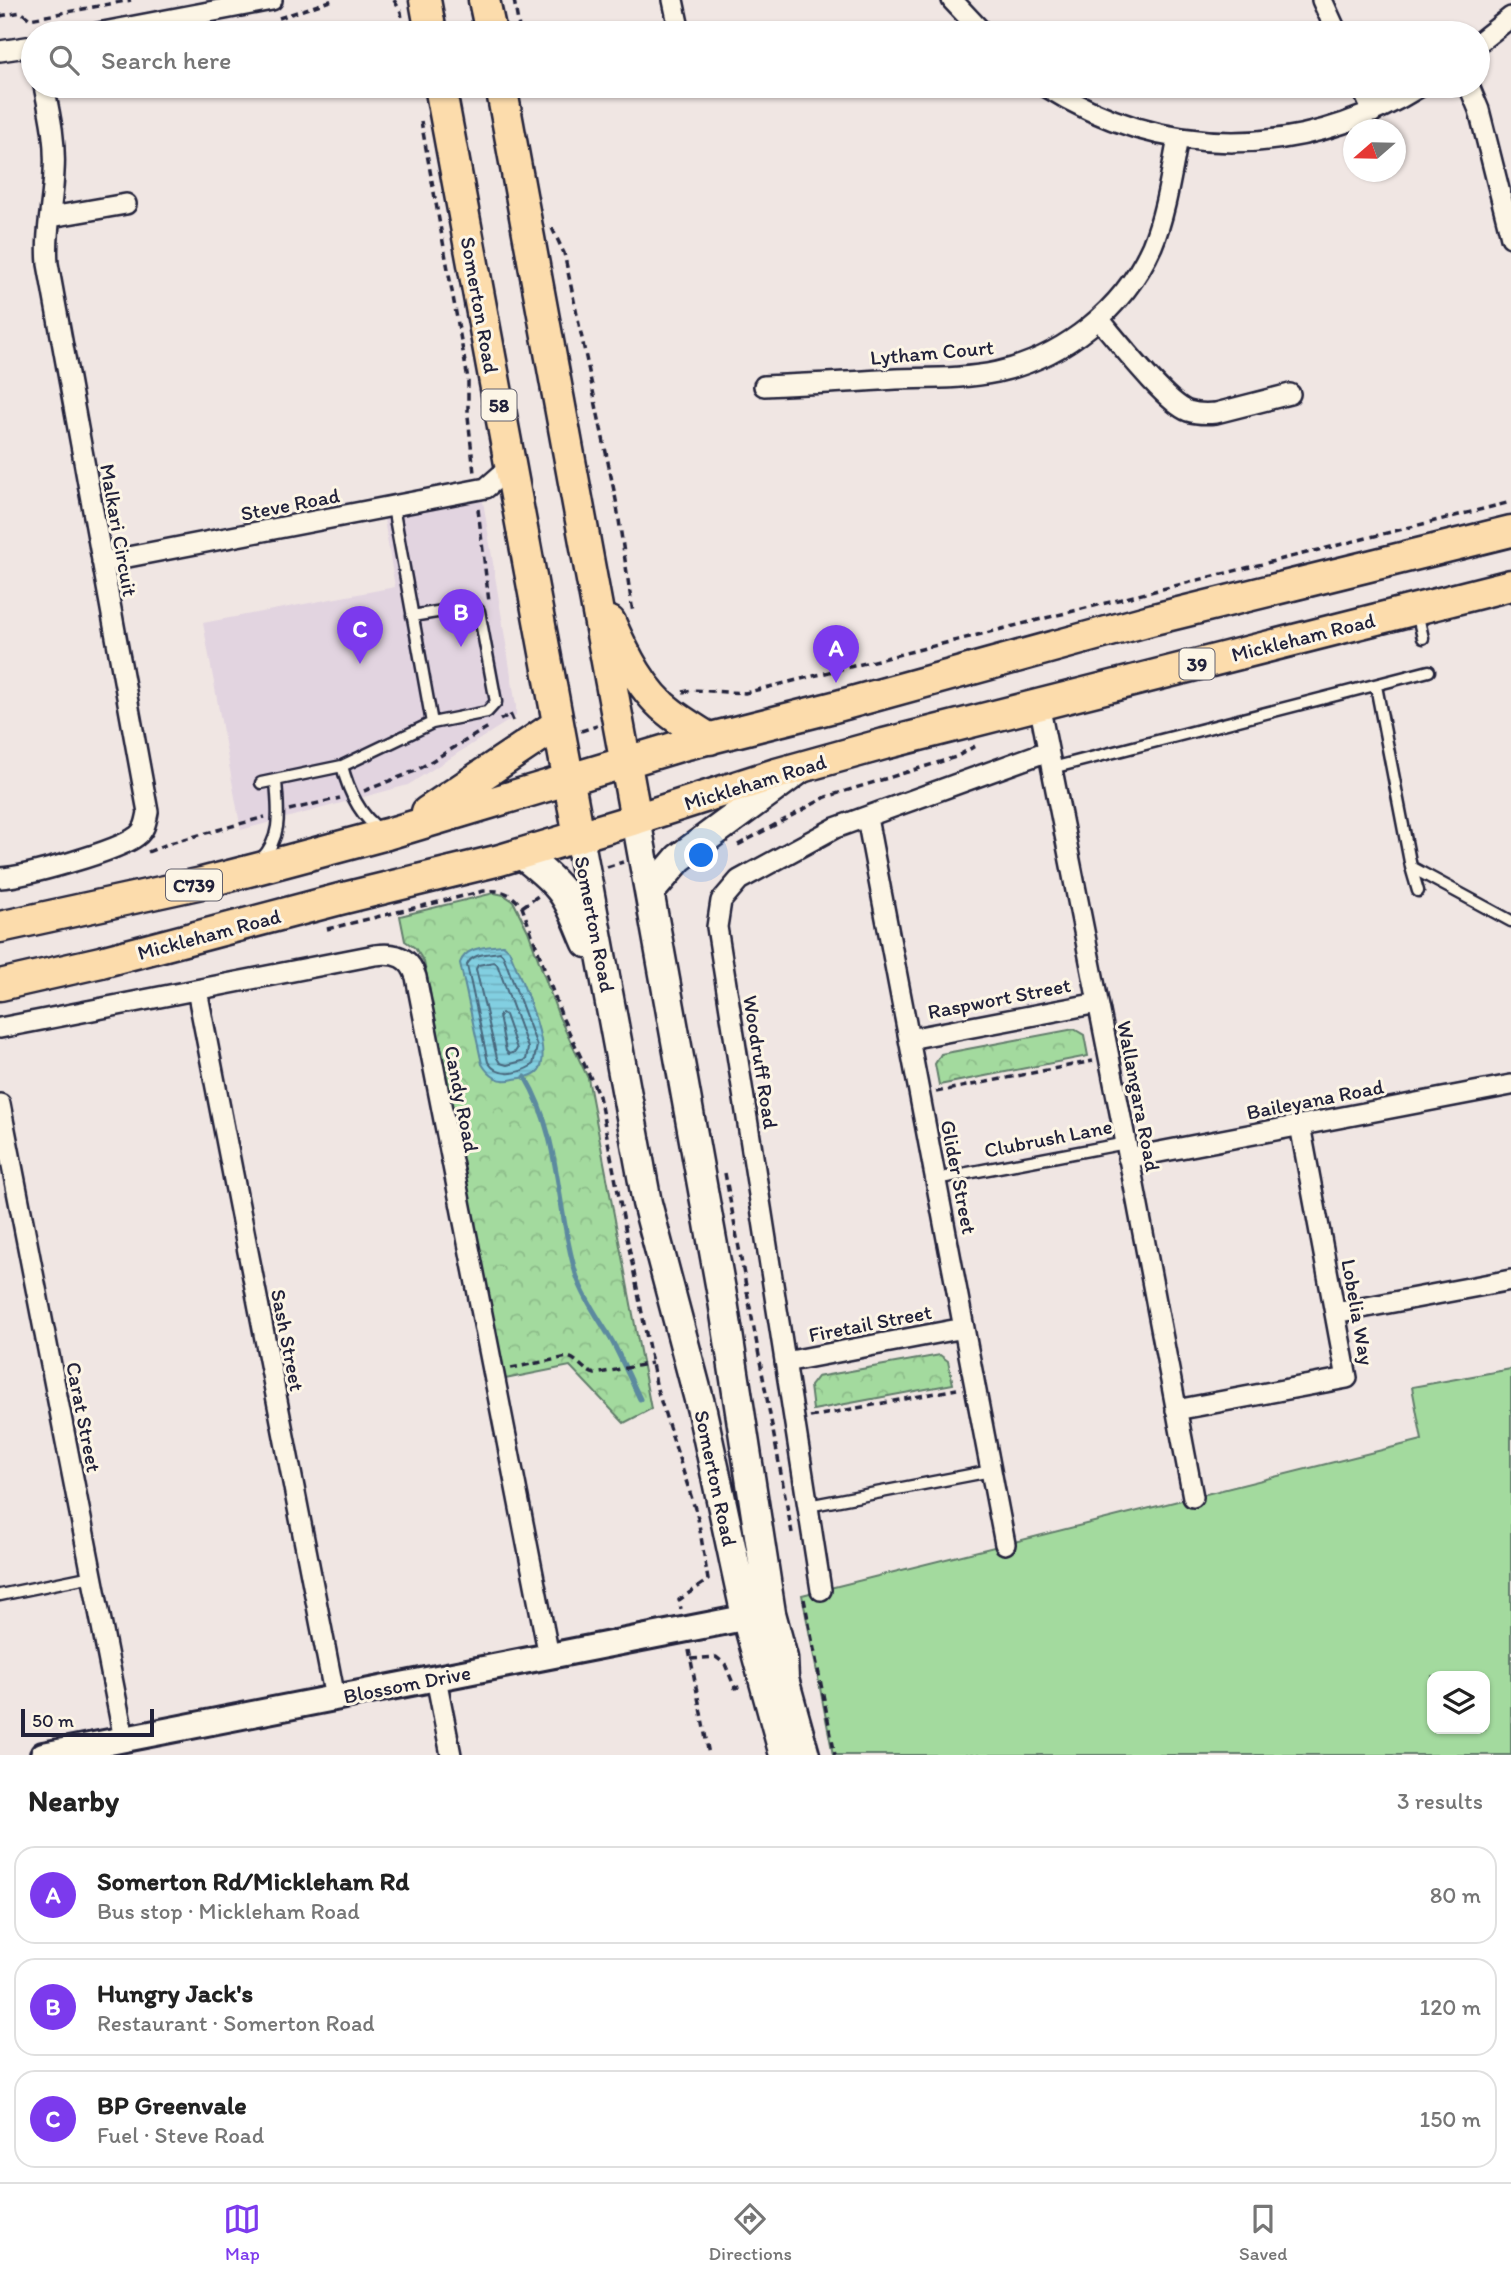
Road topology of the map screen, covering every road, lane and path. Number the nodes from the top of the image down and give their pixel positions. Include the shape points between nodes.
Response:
1 (131, 0) edge
2 (272, 0) edge
3 (394, 0) edge
4 (425, 0) edge
5 (484, 0) edge
6 (514, 0) edge
7 (673, 0) edge
8 (952, 0) edge
9 (1322, 0) edge
10 (0, 16) edge
11 (1511, 17) edge
12 (161, 21) edge
13 (402, 21) edge
14 (429, 21) edge
15 (488, 21) edge
16 (518, 21) edge
17 (677, 21) edge
18 (972, 21) edge
19 (1332, 21) edge
20 (1490, 34) edge
21 (21, 47) edge
22 (1, 48) edge
23 (47, 98) edge
24 (442, 98) edge
25 (502, 98) edge
26 (1067, 98) edge
27 (1367, 98) edge
28 (1399, 98) edge
29 (1474, 98) edge
30 (419, 112) dead end
31 (1373, 112) junction
32 (1178, 138) junction
33 (126, 204) dead end
34 (51, 217) junction
35 (549, 222) dead end
36 (1511, 237) edge
37 (1099, 319) junction
38 (764, 386) dead end
39 (1290, 394) dead end
40 (510, 467) junction
41 (481, 489) junction
42 (1511, 502) edge
43 (517, 505) junction
44 (393, 507) junction
45 (1455, 516) dead end
46 (1511, 531) edge
47 (102, 562) junction
48 (592, 580) junction
49 (1511, 585) edge
50 (490, 607) dead end
51 (1416, 608) junction
52 (412, 616) junction
53 (634, 619) dead end
54 (1423, 638) dead end
55 (1429, 671) dead end
56 (675, 685) dead end
57 (1376, 685) junction
58 (684, 692) dead end
59 (1038, 704) junction
60 (509, 706) dead end
61 (510, 714) junction
62 (618, 719) junction
63 (432, 723) junction
64 (559, 731) junction
65 (710, 739) junction
66 (527, 746) junction
67 (1050, 759) junction
68 (626, 762) junction
69 (805, 765) junction
70 (342, 766) junction
71 (568, 780) junction
72 (276, 781) junction
73 (261, 783) dead end
74 (352, 796) junction
75 (278, 813) junction
76 (867, 818) junction
77 (636, 819) junction
78 (387, 834) junction
79 (579, 836) junction
80 (145, 853) dead end
81 (521, 854) junction
82 (643, 856) junction
83 (1411, 867) junction
84 (236, 874) junction
85 (586, 874) junction
86 (0, 878) edge
87 (555, 884) junction
88 (1418, 891) dead end
89 (650, 892) junction
90 (522, 907) junction
91 (1511, 921) edge
92 (0, 927) edge
93 (315, 932) dead end
94 (0, 985) edge
95 (197, 990) junction
96 (608, 990) junction
97 (1098, 1003) junction
98 (0, 1028) edge
99 (909, 1038) junction
100 (1109, 1058) junction
101 (1511, 1085) edge
102 (920, 1095) junction
103 (0, 1104) edge
104 (1300, 1125) junction
105 (1127, 1151) junction
106 (936, 1179) junction
107 (1511, 1280) edge
108 (1335, 1313) junction
109 (964, 1328) junction
110 (785, 1362) junction
111 (652, 1363) junction
112 (492, 1369) junction
113 (975, 1386) junction
114 (1176, 1410) junction
115 (794, 1420) junction
116 (991, 1471) junction
117 (1193, 1497) dead end
118 (808, 1506) junction
119 (1005, 1544) dead end
120 (92, 1576) junction
121 (821, 1590) dead end
122 (0, 1595) edge
123 (759, 1615) junction
124 (685, 1629) junction
125 (549, 1657) junction
126 (436, 1678) junction
127 (335, 1699) junction
128 (124, 1739) junction
129 (801, 1751) edge
130 (43, 1755) edge
131 (451, 1755) edge
132 (709, 1755) edge

1 - 10 path via 30,19 21,12
2 - 12 street
3 - 13 path
4 - 14 main road
5 - 15 main road
6 - 16 path
7 - 17 street
8 - 18 street
9 - 19 street
11 - 20 street
21 - 22 street
23 - 34 street, Malkari Circuit via 54,133
24 - 40 main road, Somerton Road / 58
25 - 48 main road, Somerton Road
26 - 32 street via 1100,116
27 - 31 street
28 - 31 street
29 - 36 street
30 - 41 path via 468,379 468,416
31 - 32 street via 1327,129 1274,140
32 - 37 street, Lytham Court via 1151,247 1124,294
33 - 34 street
34 - 47 street, Malkari Circuit via 48,264
35 - 53 path via 564,253 616,500
37 - 38 street, Lytham Court via 1058,348 998,372
37 - 39 street via 1168,397 1187,411 1206,414
40 - 41 street
40 - 43 main road, Somerton Road / 58
41 - 43 street via 501,493
41 - 44 street, Steve Road
41 - 50 path
42 - 45 path
43 - 64 main road, Somerton Road / 58
44 - 47 street, Steve Road
44 - 52 lane
46 - 65 main road via 1154,619
47 - 86 street, Malkari Circuit via 148,812 146,826 127,842 82,859
48 - 62 main road, Somerton Road
48 - 65 main road via 624,652 651,692 670,713
49 - 51 main road, Mickleham Road / 39
51 - 54 lane
51 - 59 main road, Mickleham Road / 39
52 - 63 lane
52 - 63 lane via 474,606 479,611 489,663 496,702 488,712
55 - 57 lane
56 - 58 path
57 - 67 lane
57 - 83 lane
59 - 67 street, Wallangara Road
59 - 69 main road, Mickleham Road / 39
60 - 61 path
61 - 66 path
61 - 74 path via 415,771
62 - 64 path
62 - 68 main road, Somerton Road
63 - 70 lane
64 - 66 main road
64 - 71 main road, Somerton Road / 58
65 - 68 main road
66 - 78 main road via 440,805
67 - 76 street, Woodruff Road
67 - 97 street, Wallangara Road
68 - 71 main road, C739
68 - 77 main road, Somerton Road
69 - 77 main road, Mickleham Road / 39
69 - 89 main road via 679,858
70 - 72 lane
70 - 74 lane
71 - 78 main road, C739
71 - 79 main road, Somerton Road / 58
72 - 73 lane
72 - 75 lane
74 - 75 path
74 - 78 lane via 366,817
75 - 80 path
75 - 84 lane via 271,849 258,863
76 - 99 street, Glider Street
76 - 110 street, Woodruff Road via 835,828 739,880 721,901 717,927
77 - 79 main road, Mickleham Road / 39
77 - 82 main road, Somerton Road
78 - 84 main road, C739
79 - 81 main road, Mickleham Road / C739
79 - 85 main road, Somerton Road / 58
81 - 87 main road
81 - 94 main road, Mickleham Road / C739
82 - 85 path
82 - 89 main road, Somerton Road
83 - 88 lane
83 - 91 lane
84 - 92 main road, C739
85 - 96 main road, Somerton Road / 58
87 - 90 path
87 - 96 main road via 573,910
89 - 123 main road, Somerton Road via 723,1301
90 - 93 path via 513,895 484,891
90 - 111 path via 562,1017 599,1096
95 - 98 street, Candy Road
95 - 112 street, Candy Road via 384,954 410,962
95 - 127 street, Sash Street
96 - 123 main road, Somerton Road / 58 via 647,1203
97 - 99 street, Raspwort Street
97 - 100 street, Wallangara Road
99 - 102 street, Glider Street
100 - 102 path
100 - 105 street, Wallangara Road
101 - 104 street, Baileyana Road
102 - 106 street, Glider Street
103 - 120 street, Carat Street
104 - 105 street, Baileyana Road
104 - 108 street, Lobelia Way
105 - 106 lane, Clubrush Lane
105 - 114 street, Wallangara Road
106 - 109 street, Glider Street
107 - 108 street
108 - 114 street, Lobelia Way via 1347,1378
109 - 110 street, Firetail Street
109 - 113 street, Glider Street
110 - 115 street, Woodruff Road
111 - 112 path via 591,1373 568,1357
111 - 124 path via 698,1518 708,1580 679,1600
112 - 125 street, Candy Road
113 - 115 path
113 - 116 street, Glider Street
114 - 117 street, Wallangara Road
115 - 118 street, Woodruff Road
116 - 118 lane
116 - 119 street, Glider Street
118 - 121 street, Woodruff Road
120 - 122 lane
120 - 128 street, Carat Street
123 - 124 street, Blossom Drive
123 - 129 main road, Somerton Road / 58 via 783,1658
124 - 125 street, Blossom Drive
124 - 132 path
125 - 126 street, Blossom Drive
126 - 127 street, Blossom Drive
126 - 131 street
127 - 128 street, Blossom Drive
128 - 130 street, Blossom Drive

